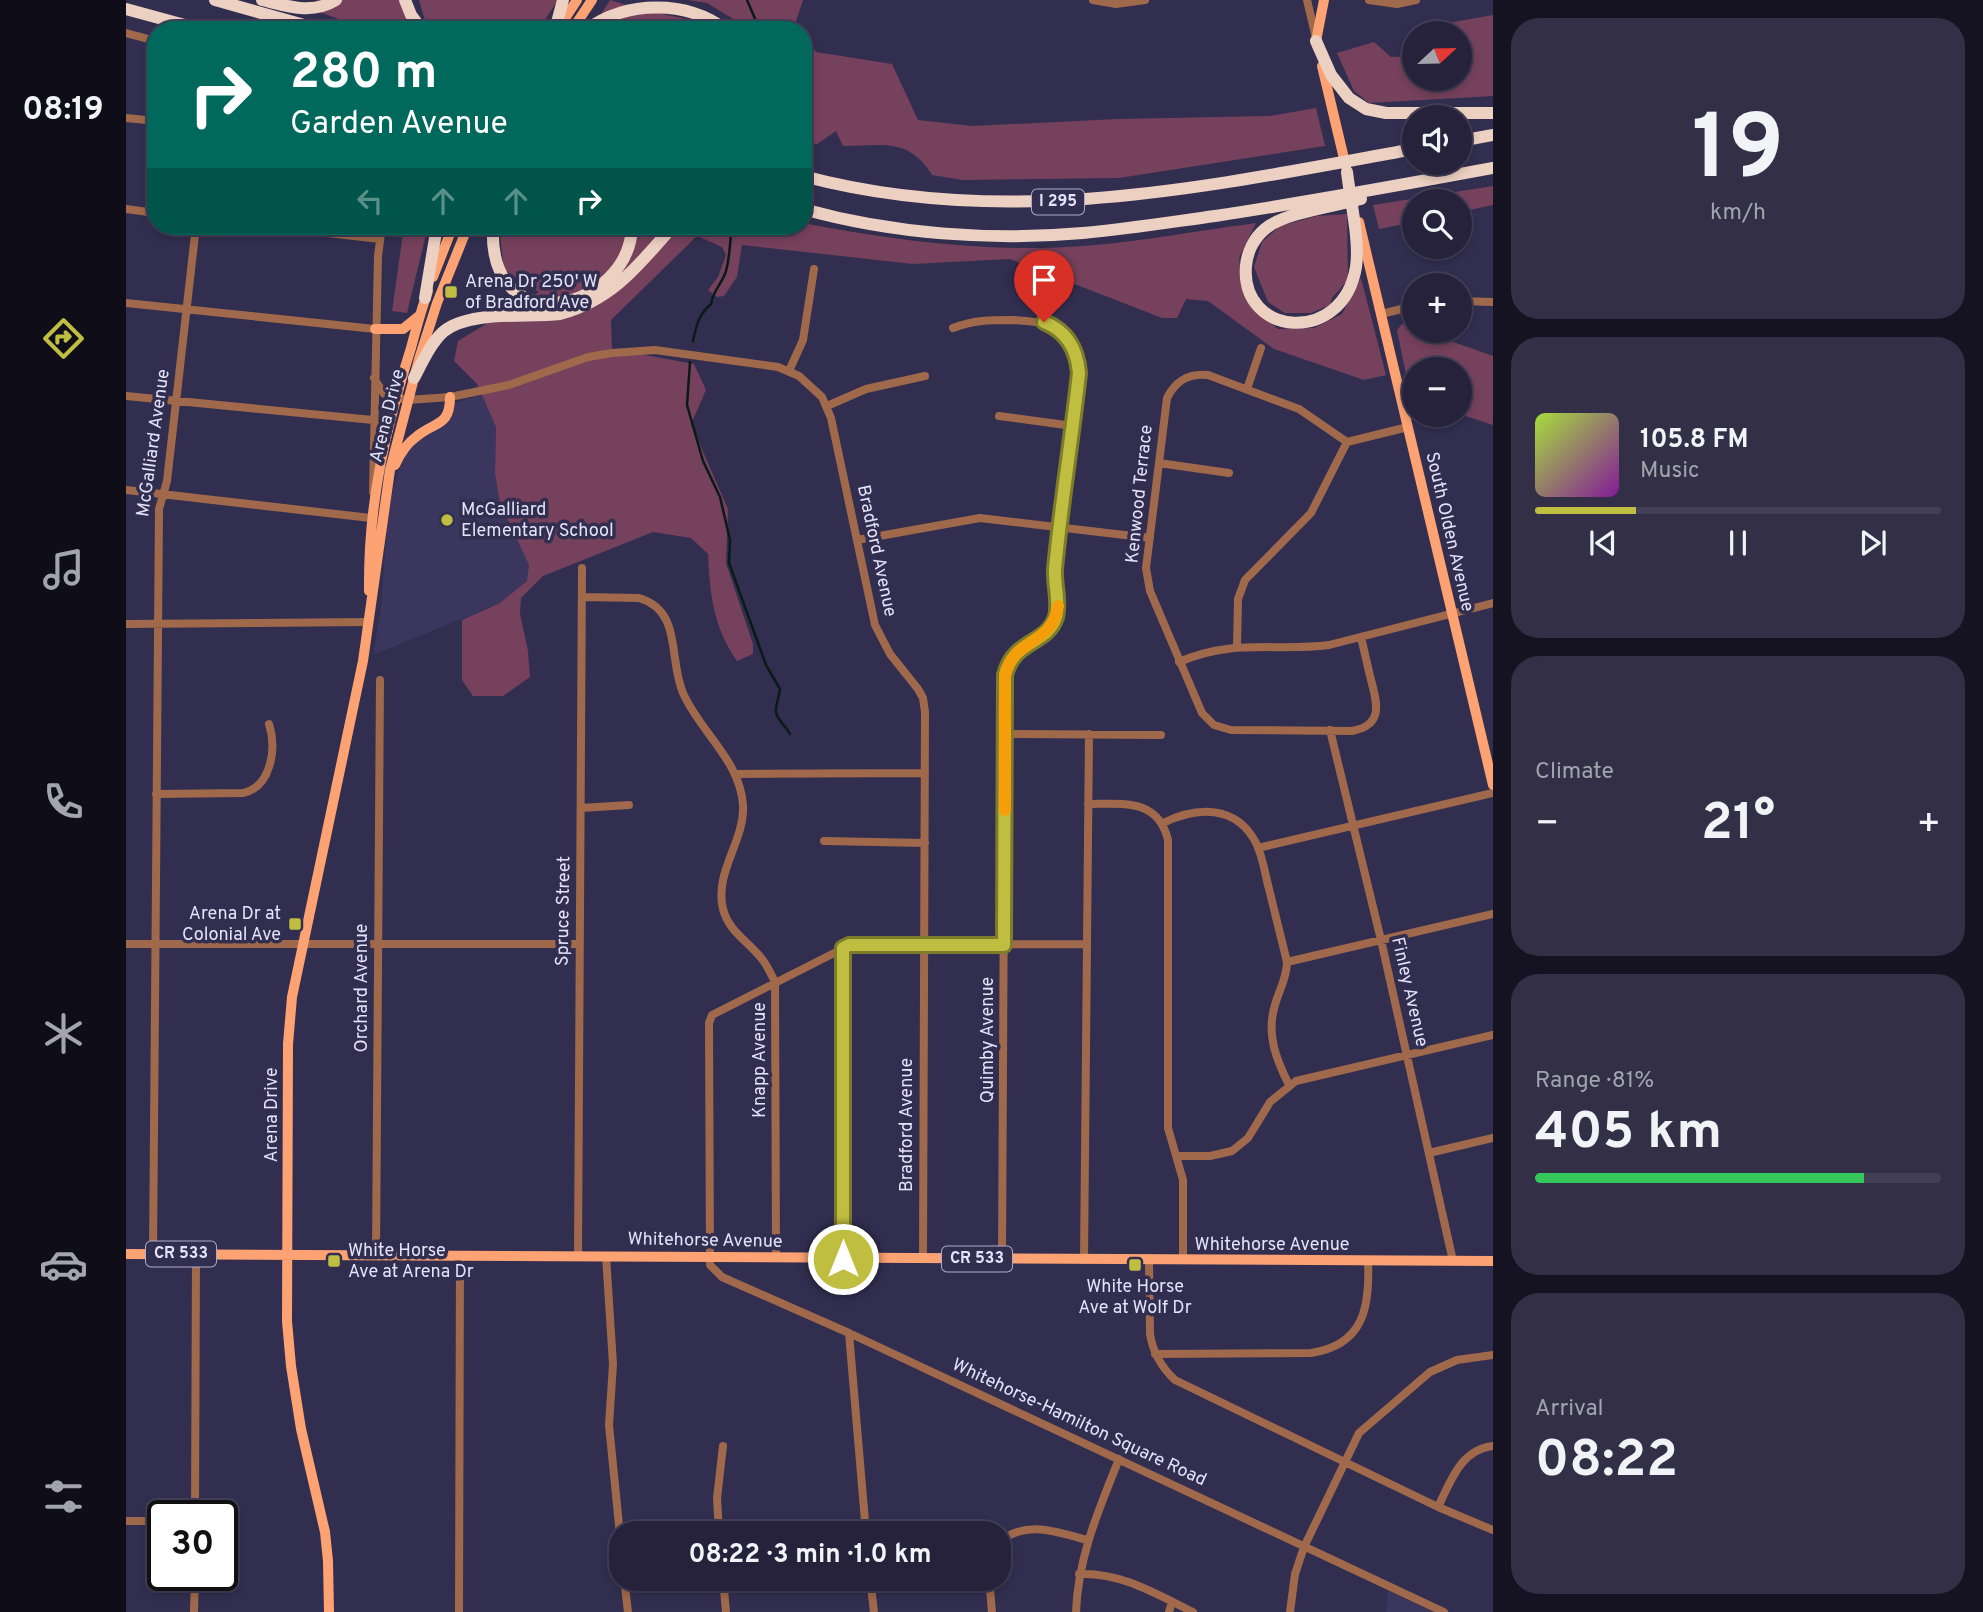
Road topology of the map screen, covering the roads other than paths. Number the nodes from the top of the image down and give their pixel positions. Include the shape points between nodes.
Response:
1 (215, 0) edge
2 (262, 0) edge
3 (336, 0) edge
4 (405, 0) edge
5 (563, 0) edge
6 (577, 0) edge
7 (592, 0) edge
8 (1093, 0) edge
9 (1145, 0) edge
10 (1307, 0) edge
11 (1324, 0) edge
12 (1369, 0) edge
13 (1416, 0) edge
14 (126, 9) edge
15 (170, 21) edge
16 (290, 21) edge
17 (415, 21) edge
18 (558, 21) edge
19 (562, 21) edge
20 (578, 21) edge
21 (600, 21) edge
22 (717, 21) edge
23 (126, 33) edge
24 (147, 39) edge
25 (1316, 41) junction
26 (1493, 113) edge
27 (126, 118) edge
28 (147, 120) edge
29 (1493, 135) edge
30 (1472, 139) edge
31 (1402, 151) edge
32 (1493, 168) edge
33 (1347, 172) junction
34 (812, 178) edge
35 (1322, 204) junction
36 (126, 209) edge
37 (812, 211) edge
38 (147, 212) edge
39 (812, 216) edge
40 (883, 225) junction
41 (195, 235) edge
42 (345, 235) edge
43 (381, 235) edge
44 (436, 235) edge
45 (450, 235) edge
46 (464, 235) edge
47 (494, 235) edge
48 (631, 235) edge
49 (665, 235) edge
50 (380, 239) junction
51 (814, 269) dead end
52 (425, 298) junction
53 (1472, 301) edge
54 (1493, 302) edge
55 (126, 303) edge
56 (186, 309) junction
57 (1402, 309) edge
58 (421, 313) junction
59 (1381, 314) junction
60 (953, 328) dead end
61 (375, 329) junction
62 (1261, 348) dead end
63 (789, 371) junction
64 (925, 376) dead end
65 (374, 378) junction
66 (414, 378) junction
67 (1247, 389) junction
68 (126, 396) edge
69 (450, 397) junction
70 (395, 398) junction
71 (408, 400) junction
72 (177, 402) junction
73 (1402, 402) edge
74 (827, 406) junction
75 (999, 416) dead end
76 (373, 420) junction
77 (1073, 426) junction
78 (1408, 427) joint
79 (1346, 442) junction
80 (1159, 463) junction
81 (1229, 472) dead end
82 (388, 485) junction
83 (126, 490) edge
84 (163, 493) junction
85 (373, 504) junction
86 (371, 518) junction
87 (1061, 527) junction
88 (1150, 538) junction
89 (857, 540) junction
90 (582, 568) dead end
91 (582, 597) junction
92 (1493, 603) edge
93 (1452, 613) junction
94 (369, 622) junction
95 (126, 624) edge
96 (158, 625) junction
97 (1361, 638) junction
98 (1237, 646) junction
99 (1179, 662) junction
100 (380, 680) dead end
101 (269, 724) dead end
102 (1330, 730) junction
103 (1005, 734) junction
104 (1089, 734) junction
105 (1161, 735) dead end
106 (925, 773) junction
107 (736, 774) junction
108 (1493, 785) edge
109 (1493, 793) edge
110 (156, 794) junction
111 (1088, 804) junction
112 (629, 805) dead end
113 (581, 808) junction
114 (1163, 823) junction
115 (1353, 826) junction
116 (824, 841) dead end
117 (925, 844) junction
118 (1258, 848) junction
119 (1493, 914) edge
120 (1381, 940) junction
121 (126, 944) edge
122 (155, 944) junction
123 (579, 944) junction
124 (1087, 944) junction
125 (302, 945) junction
126 (378, 945) junction
127 (924, 945) junction
128 (1004, 945) junction
129 (843, 948) junction
130 (1287, 962) junction
131 (775, 982) junction
132 (1493, 1035) edge
133 (1407, 1056) junction
134 (1289, 1085) junction
135 (1493, 1138) edge
136 (1429, 1153) junction
137 (1177, 1156) junction
138 (126, 1254) edge
139 (153, 1254) junction
140 (196, 1254) junction
141 (286, 1255) junction
142 (460, 1255) junction
143 (578, 1255) junction
144 (376, 1256) junction
145 (606, 1256) junction
146 (708, 1258) junction
147 (776, 1258) junction
148 (843, 1259) junction
149 (923, 1259) junction
150 (1002, 1259) junction
151 (1084, 1260) junction
152 (1149, 1260) junction
153 (1182, 1260) junction
154 (1368, 1261) junction
155 (1453, 1261) junction
156 (1493, 1261) edge
157 (849, 1333) junction
158 (1155, 1354) junction
159 (1493, 1355) edge
160 (723, 1446) dead end
161 (1493, 1446) edge
162 (1119, 1459) junction
163 (1343, 1462) junction
164 (195, 1500) edge
165 (1438, 1507) junction
166 (126, 1521) edge
167 (147, 1521) edge
168 (619, 1521) edge
169 (719, 1521) edge
170 (865, 1521) edge
171 (1493, 1530) edge
172 (1011, 1534) edge
173 (1087, 1540) junction
174 (1304, 1547) junction
175 (1079, 1574) junction
176 (195, 1591) edge
177 (626, 1591) edge
178 (724, 1591) edge
179 (872, 1591) edge
180 (990, 1591) edge
181 (1172, 1602) junction
182 (194, 1612) edge
183 (329, 1612) edge
184 (459, 1612) edge
185 (628, 1612) edge
186 (726, 1612) edge
187 (874, 1612) edge
188 (992, 1612) edge
189 (1076, 1612) edge
190 (1168, 1612) edge
191 (1193, 1612) edge
192 (1290, 1612) edge
193 (1444, 1612) edge

1 - 16 highway
2 - 3 highway via 302,9
4 - 17 highway
5 - 18 highway
6 - 19 main road
7 - 20 main road
8 - 9 street via 1116,4
10 - 25 street
11 - 25 main road, South Olden Avenue
12 - 13 street via 1397,4
14 - 15 highway
21 - 22 highway via 616,11 656,2 696,8
23 - 24 street
25 - 26 highway via 1331,75 1349,98 1366,109
25 - 33 main road, South Olden Avenue
27 - 28 street
29 - 30 highway
31 - 34 highway, I 295 via 1123,197 1021,204 918,198
32 - 35 highway
33 - 35 highway via 1357,255 1348,290 1336,308 1317,321 1297,324 1277,319 1261,308 1250,292 1245,274 1248,253 1271,224
33 - 59 main road, South Olden Avenue
35 - 40 highway, I 295 via 1072,234 975,234
36 - 38 street
37 - 40 highway, I 295
39 - 40 highway
41 - 56 street, McGalliard Avenue
42 - 50 street
43 - 50 street
44 - 52 highway
45 - 52 main road, Arena Drive
46 - 66 main road, Arena Drive
47 - 48 highway via 495,261 503,279 524,298 552,304 588,292 612,274 620,266
49 - 66 highway via 623,281 589,304 560,314 461,322 448,329 436,340
50 - 61 street
51 - 63 street via 803,340
52 - 58 main road, Arena Drive
53 - 54 street
55 - 56 street
56 - 61 street
56 - 72 street, McGalliard Avenue
57 - 59 street
58 - 61 main road via 402,329
58 - 70 main road, Arena Drive
59 - 73 main road, South Olden Avenue
60 - 77 street, Quimby Avenue via 981,320 1033,321 1061,332 1079,363
61 - 65 street
62 - 67 street
63 - 69 street, Bradford Avenue via 673,351 636,351 588,357 509,385
63 - 74 street, Bradford Avenue via 815,388
64 - 74 street via 866,389
65 - 70 street via 384,394
65 - 76 street
66 - 71 main road, Arena Drive
67 - 79 street, Kenwood Terrace via 1299,409
67 - 80 street, Kenwood Terrace via 1208,375 1191,375 1177,383 1167,398
68 - 72 street
69 - 71 street, Bradford Avenue
69 - 82 main road via 447,416 407,445
70 - 71 street, Bradford Avenue
70 - 85 main road, Arena Drive
71 - 82 main road, Arena Drive
72 - 76 street
72 - 84 street, McGalliard Avenue
74 - 89 street, Bradford Avenue
75 - 77 street
76 - 85 street
77 - 87 street, Quimby Avenue
78 - 79 street
78 - 93 main road, South Olden Avenue
79 - 98 street via 1311,513 1245,580 1238,599
80 - 81 street
80 - 88 street, Kenwood Terrace
82 - 94 main road, Arena Drive
83 - 84 street
84 - 86 street
84 - 96 street, McGalliard Avenue
85 - 86 main road, Arena Drive
86 - 94 main road, Arena Drive
87 - 88 street
87 - 89 street via 980,517
87 - 103 street, Quimby Avenue via 1055,571 1057,614 1050,629 1017,652 1007,667
88 - 99 street, Kenwood Terrace via 1147,579
89 - 106 street, Bradford Avenue via 875,625 923,698
90 - 91 street, Spruce Street
91 - 107 street, Knapp Avenue via 639,598 663,611 670,624 674,667 683,693
91 - 113 street, Spruce Street
92 - 93 street
93 - 97 street
93 - 108 main road, South Olden Avenue
94 - 96 street
94 - 125 main road, Arena Drive
95 - 96 street
96 - 110 street, McGalliard Avenue
97 - 98 street via 1312,647
97 - 102 street, Kenwood Terrace via 1377,703 1375,716 1360,729
98 - 99 street
99 - 102 street, Kenwood Terrace via 1198,706 1214,724 1231,730
100 - 126 street, Orchard Avenue via 376,720
101 - 110 street via 273,746 266,775 253,790
102 - 115 street, Finley Avenue
103 - 104 street
103 - 128 street, Quimby Avenue
104 - 105 street
104 - 111 street
106 - 107 street
106 - 117 street, Bradford Avenue
107 - 131 street, Knapp Avenue via 742,821 722,881 722,902 728,923 761,957
109 - 115 street
110 - 122 street, McGalliard Avenue
111 - 114 street via 1137,806
111 - 124 street
112 - 113 street
113 - 123 street, Spruce Street
114 - 118 street via 1189,813 1219,812 1245,828
114 - 137 street via 1169,846 1168,1128
115 - 118 street
115 - 120 street, Finley Avenue
116 - 117 street
117 - 127 street, Bradford Avenue
118 - 130 street
119 - 120 street
120 - 130 street
120 - 133 street, Finley Avenue
121 - 122 street
122 - 125 street
122 - 139 street, McGalliard Avenue
123 - 126 street
123 - 143 street, Spruce Street
124 - 128 street
124 - 151 street
125 - 126 street
125 - 141 main road, Arena Drive via 289,1023
126 - 144 street, Orchard Avenue
127 - 128 street
127 - 129 street
127 - 149 street, Bradford Avenue
128 - 150 street, Quimby Avenue
129 - 131 street
129 - 148 street
130 - 134 street via 1272,1029 1277,1060
131 - 146 street via 712,1015 709,1023
131 - 147 street, Knapp Avenue
132 - 133 street
133 - 134 street
133 - 136 street, Finley Avenue
134 - 137 street via 1270,1102 1248,1138 1231,1151
135 - 136 street
136 - 155 street, Finley Avenue
137 - 153 street via 1183,1180
138 - 139 main road, Whitehorse Avenue / CR 533
139 - 140 main road, Whitehorse Avenue / CR 533
140 - 141 main road, Whitehorse Avenue / CR 533
140 - 164 street
141 - 144 main road, Whitehorse Avenue / CR 533
141 - 183 main road, Arena Drive via 290,1356 325,1532
142 - 143 main road, Whitehorse Avenue / CR 533
142 - 144 main road, Whitehorse Avenue / CR 533
142 - 184 street
143 - 145 main road, Whitehorse Avenue / CR 533
145 - 146 main road, Whitehorse Avenue / CR 533
145 - 168 street via 614,1364 609,1426
146 - 147 main road, Whitehorse Avenue / CR 533
146 - 157 street, Whitehorse-Hamilton Square Road via 722,1277
147 - 148 main road, Whitehorse Avenue / CR 533
148 - 149 main road, Whitehorse Avenue / CR 533
149 - 150 main road, Whitehorse Avenue / CR 533
150 - 151 main road, Whitehorse Avenue / CR 533
151 - 152 main road, Whitehorse Avenue / CR 533
152 - 153 main road, Whitehorse Avenue / CR 533
152 - 158 street via 1150,1334
153 - 154 main road, Whitehorse Avenue / CR 533
154 - 155 main road, Whitehorse Avenue / CR 533
154 - 158 street via 1369,1297 1363,1317 1350,1335 1332,1348 1311,1353
155 - 156 main road, Whitehorse Avenue / CR 533
157 - 162 street, Whitehorse-Hamilton Square Road
157 - 170 street
158 - 163 street via 1183,1387
159 - 163 street via 1457,1360 1425,1375 1365,1426
160 - 169 street
161 - 165 street via 1466,1457
162 - 173 street
162 - 174 street, Whitehorse-Hamilton Square Road
163 - 165 street
163 - 174 street
165 - 171 street
166 - 167 street
172 - 173 street via 1039,1528
173 - 175 street
174 - 192 street via 1294,1574
174 - 193 street, Whitehorse-Hamilton Square Road
175 - 181 street via 1126,1580
175 - 189 street
176 - 182 street
177 - 185 street
178 - 186 street
179 - 187 street
180 - 188 street
181 - 190 street
181 - 191 street

